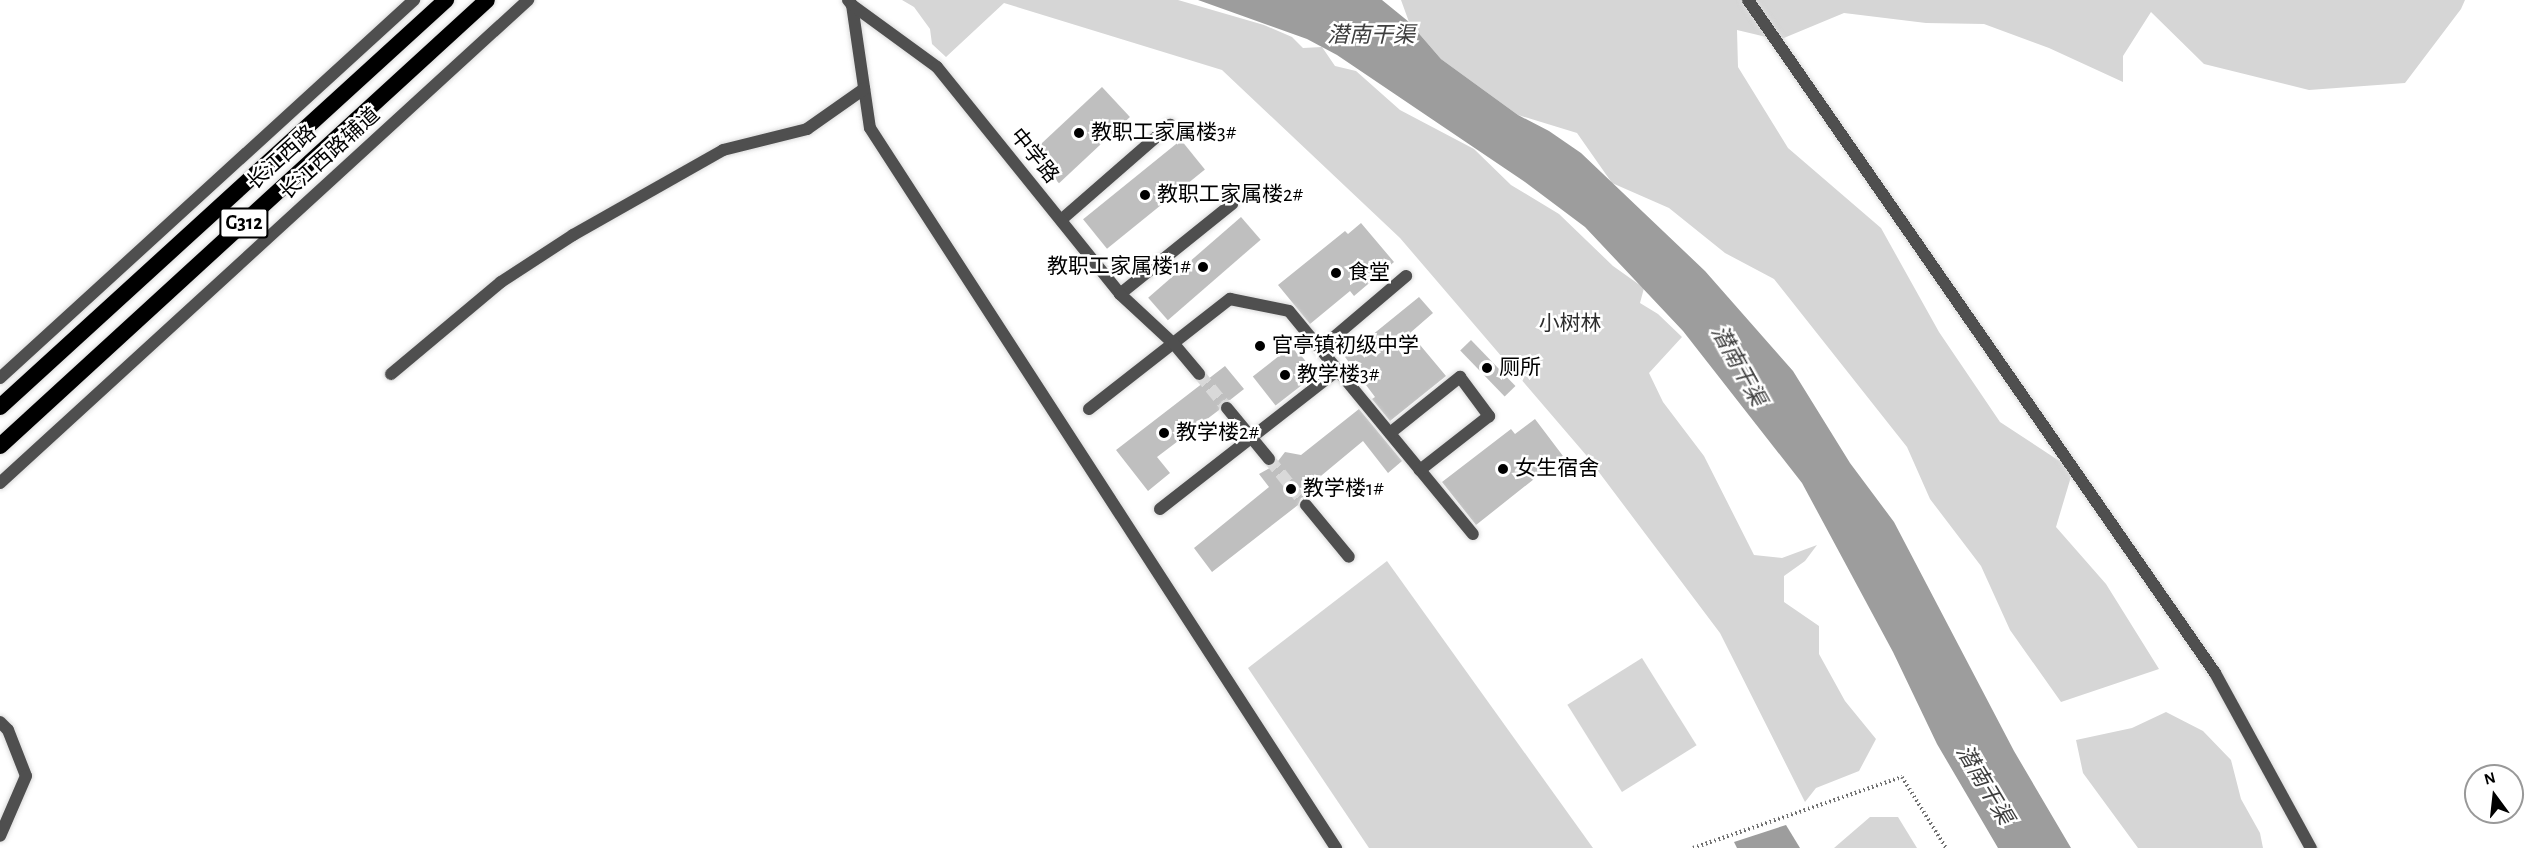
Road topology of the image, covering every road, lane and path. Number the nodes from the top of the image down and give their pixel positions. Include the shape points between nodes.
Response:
1 (414, 0) edge
2 (446, 0) edge
3 (487, 0) edge
4 (528, 0) edge
5 (1748, 0) edge
6 (850, 2) edge
7 (864, 89) junction
8 (1170, 125) dead end
9 (1232, 204) dead end
10 (1061, 220) junction
11 (1406, 276) dead end
12 (1120, 294) junction
13 (1320, 349) junction
14 (1338, 370) junction
15 (391, 374) dead end
16 (1199, 374) tunnel mouth
17 (0, 378) edge
18 (0, 407) edge
19 (1227, 408) tunnel mouth
20 (1089, 409) dead end
21 (1390, 433) junction
22 (0, 446) edge
23 (1269, 459) tunnel mouth
24 (1420, 470) junction
25 (0, 483) edge
26 (1306, 505) tunnel mouth
27 (1160, 509) dead end
28 (1473, 534) dead end
29 (1349, 557) dead end
30 (0, 722) edge
31 (0, 836) edge
32 (1336, 848) edge
33 (1693, 848) edge
34 (1946, 848) edge
35 (2311, 848) edge

1 - 17 street
2 - 18 highway, 长江西路 / G312
3 - 22 highway, 长江西路 / G312
4 - 25 street, 长江西路辅道
5 - 35 street via 2215,673
6 - 7 street
6 - 10 street, 中学路 via 938,67
7 - 15 street via 807,129 723,150 573,235 501,282
7 - 32 street via 870,128
8 - 10 street
9 - 12 street
10 - 12 street, 中学路
11 - 13 street
12 - 16 street, 中学路 via 1174,344
13 - 14 street
13 - 20 street via 1289,311 1230,299
14 - 21 street
14 - 27 street
19 - 23 street
21 - 24 street
21 - 24 street via 1460,377 1489,416
24 - 28 street
26 - 29 street
30 - 31 street via 8,730 26,776
33 - 34 path via 1902,777

